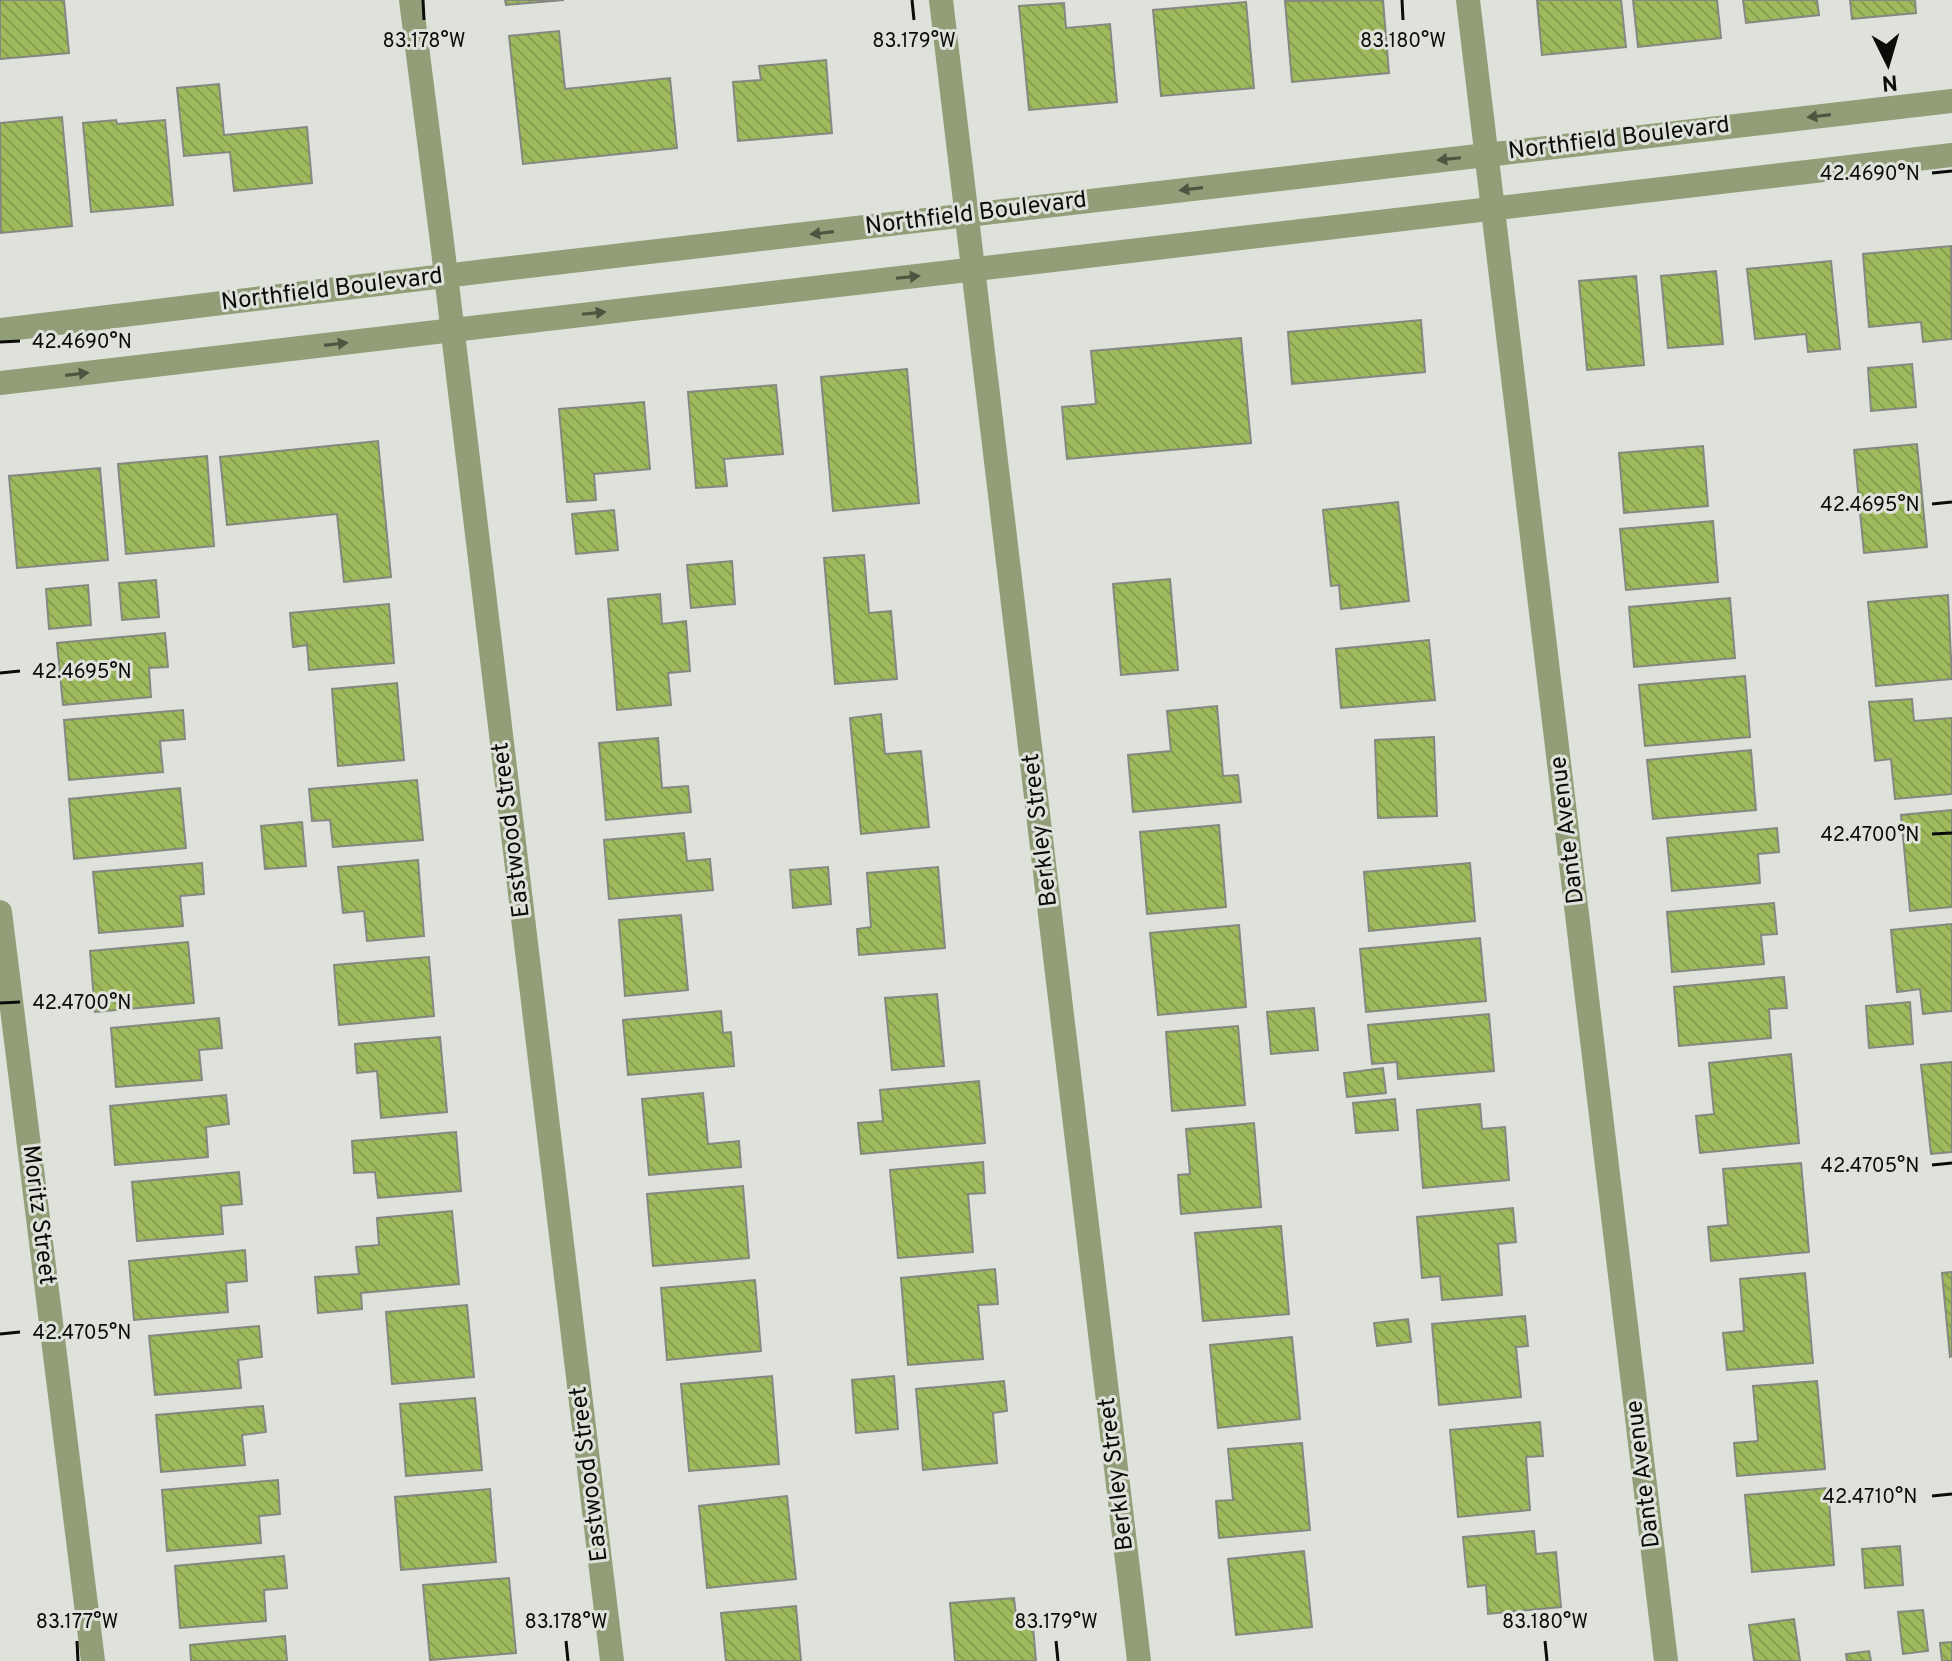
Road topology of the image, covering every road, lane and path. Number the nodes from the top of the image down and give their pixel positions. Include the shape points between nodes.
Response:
1 (411, 0) edge
2 (941, 0) edge
3 (1468, 0) edge
4 (1952, 101) edge
5 (1487, 155) junction
6 (1952, 155) edge
7 (1493, 208) junction
8 (968, 216) junction
9 (974, 270) junction
10 (446, 276) junction
11 (0, 330) edge
12 (453, 330) junction
13 (0, 383) edge
14 (0, 912) edge
15 (93, 1661) edge
16 (612, 1661) edge
17 (1139, 1661) edge
18 (1666, 1661) edge

1 - 10 street, Eastwood Street
2 - 8 street, Berkley Street
3 - 5 street, Dante Avenue
4 -> 5 street, Northfield Boulevard
5 - 7 street, Dante Avenue
5 -> 8 street, Northfield Boulevard
6 - 7 street
7 - 9 street
7 - 18 street, Dante Avenue
8 - 9 street, Berkley Street
8 -> 10 street, Northfield Boulevard
12 -> 9 street
9 - 17 street, Berkley Street
10 - 11 street, Northfield Boulevard
10 - 12 street, Eastwood Street
13 -> 12 street
12 - 16 street, Eastwood Street
14 - 15 street, Moritz Street

